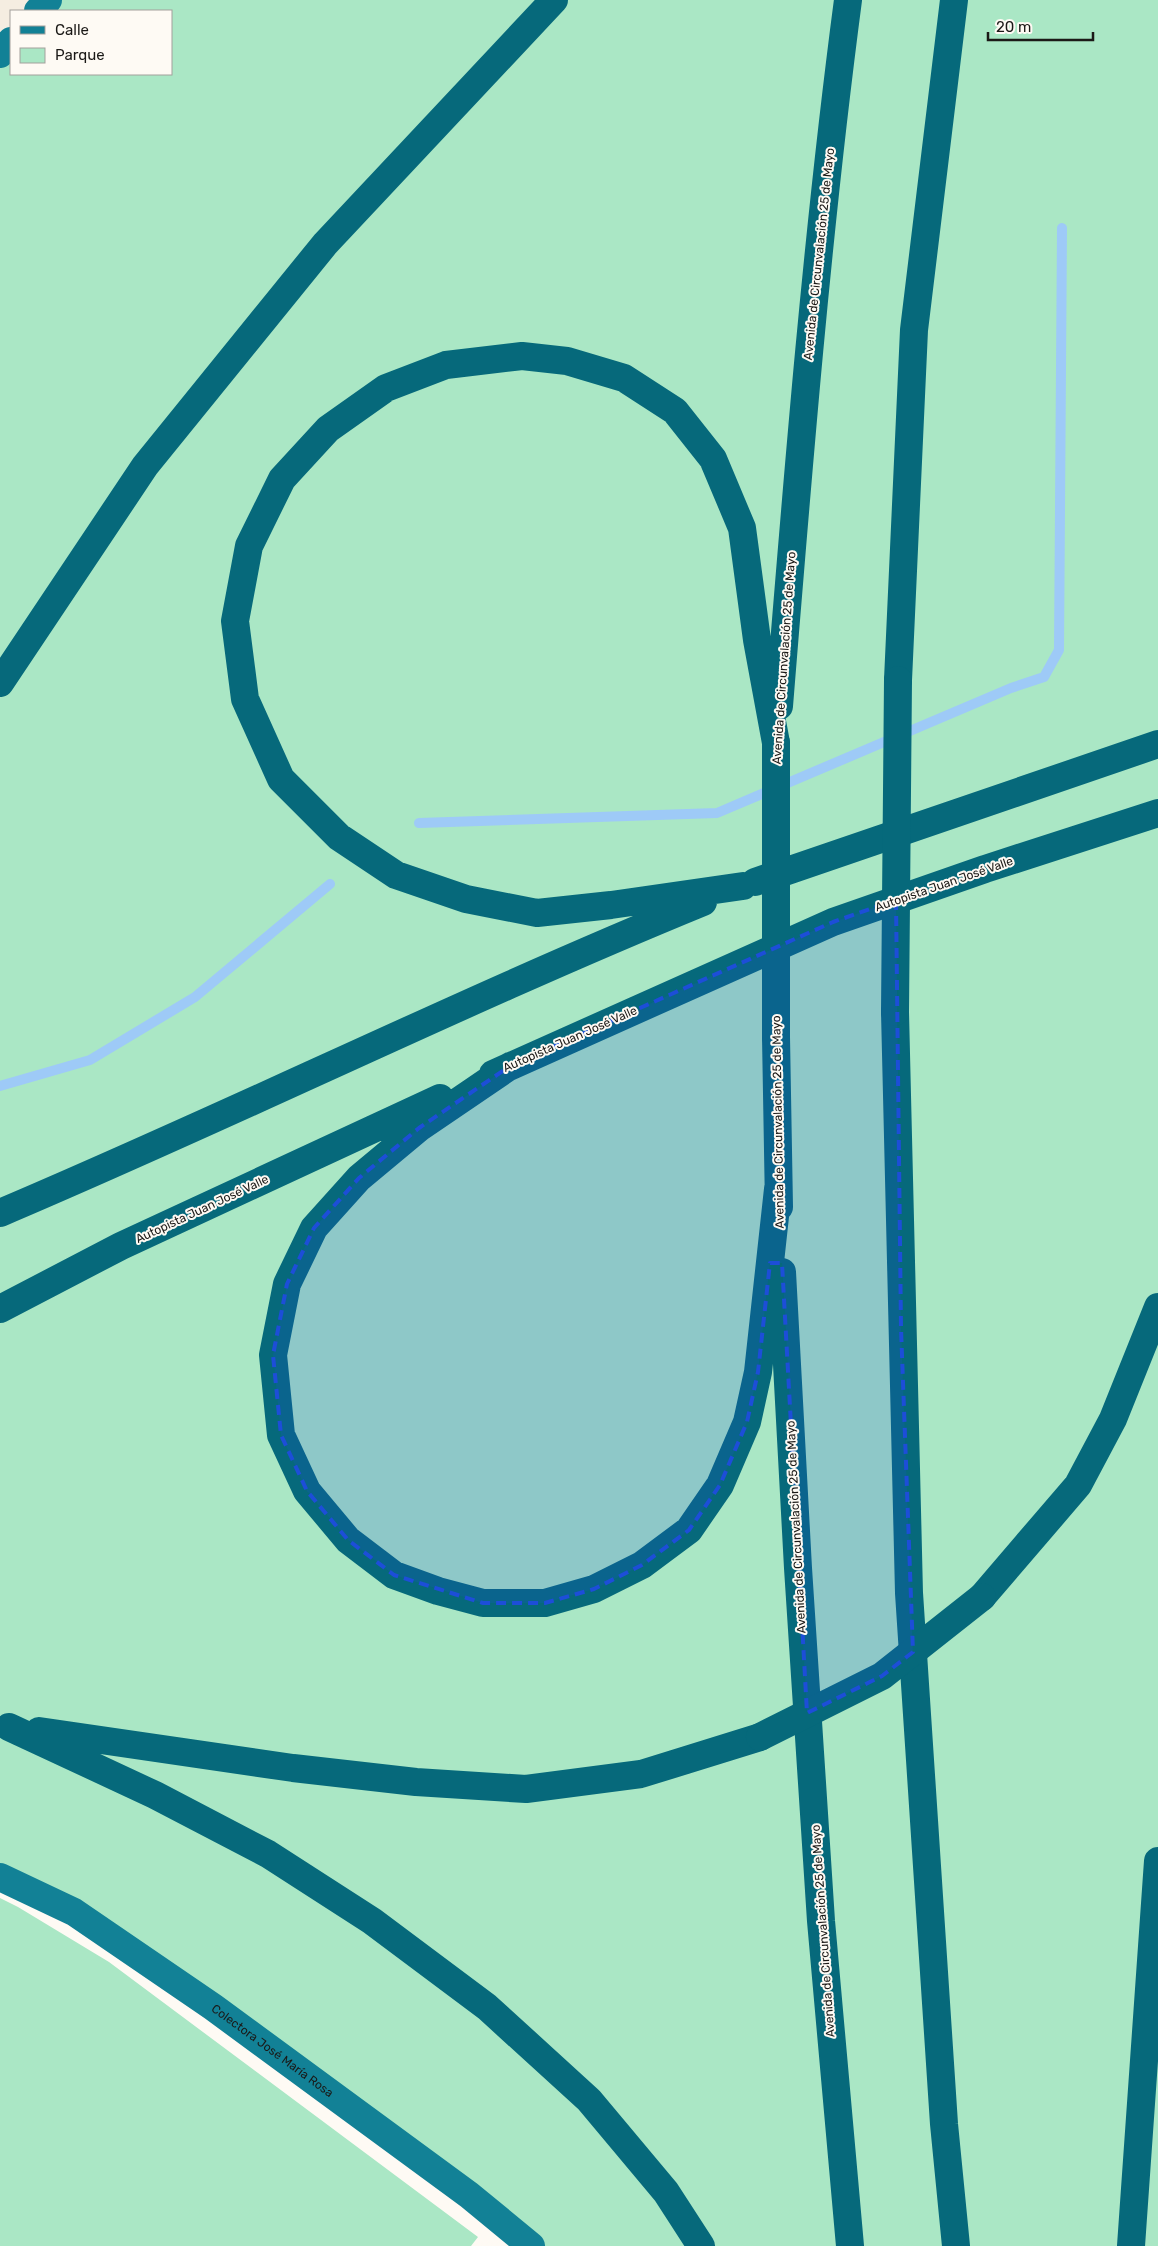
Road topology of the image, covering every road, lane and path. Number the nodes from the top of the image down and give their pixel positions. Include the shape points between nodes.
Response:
1 (48, 0) edge
2 (554, 0) edge
3 (848, 0) edge
4 (954, 0) edge
5 (39, 10) edge
6 (10, 42) edge
7 (0, 54) edge
8 (0, 683) edge
9 (776, 742) junction
10 (1158, 744) edge
11 (1158, 813) edge
12 (743, 886) junction
13 (510, 1066) junction
14 (778, 1189) junction
15 (0, 1212) edge
16 (1158, 1307) edge
17 (0, 1310) edge
18 (5, 1726) edge
19 (1158, 1861) edge
20 (0, 1877) edge
21 (1158, 2036) edge
22 (1139, 2141) junction
23 (531, 2246) edge
24 (701, 2246) edge
25 (850, 2246) edge
26 (956, 2246) edge
27 (1131, 2246) edge

1 - 5 main road
2 - 8 highway via 325,244 145,466
3 - 9 highway, Avenida de Circunvalación 25 de Mayo via 802,419
4 - 26 highway, bridge via 914,330 898,680 895,1012 909,1594 943,2115
6 - 7 main road
9 - 12 highway via 757,640 742,528 708,452 675,411 624,378 567,361 522,356 446,365 386,388 328,429 282,479 249,546 235,621 245,699 281,779 339,837 396,875 466,899 537,913
9 - 14 highway, Avenida de Circunvalación 25 de Mayo, bridge
10 - 12 highway
11 - 13 highway, Autopista Juan José Valle via 833,922
12 - 15 highway via 581,952
13 - 14 highway via 419,1128 359,1178 314,1228 287,1284 273,1355 281,1435 307,1491 348,1540 394,1575 483,1603 545,1603 594,1589 642,1565 689,1530 720,1485 747,1422 758,1372
13 - 17 highway, Autopista Juan José Valle via 121,1246
14 - 25 highway, Avenida de Circunvalación 25 de Mayo via 821,1921
16 - 18 highway, bridge via 1113,1419 1078,1485 982,1597 882,1676 760,1737 641,1774 526,1789 416,1782 331,1772
18 - 24 highway via 155,1795 268,1854 372,1921 479,2001 589,2100 666,2192
19 - 22 highway
20 - 23 main road, Colectora José María Rosa via 74,1912 213,2007 469,2195
21 - 22 highway
22 - 27 highway

